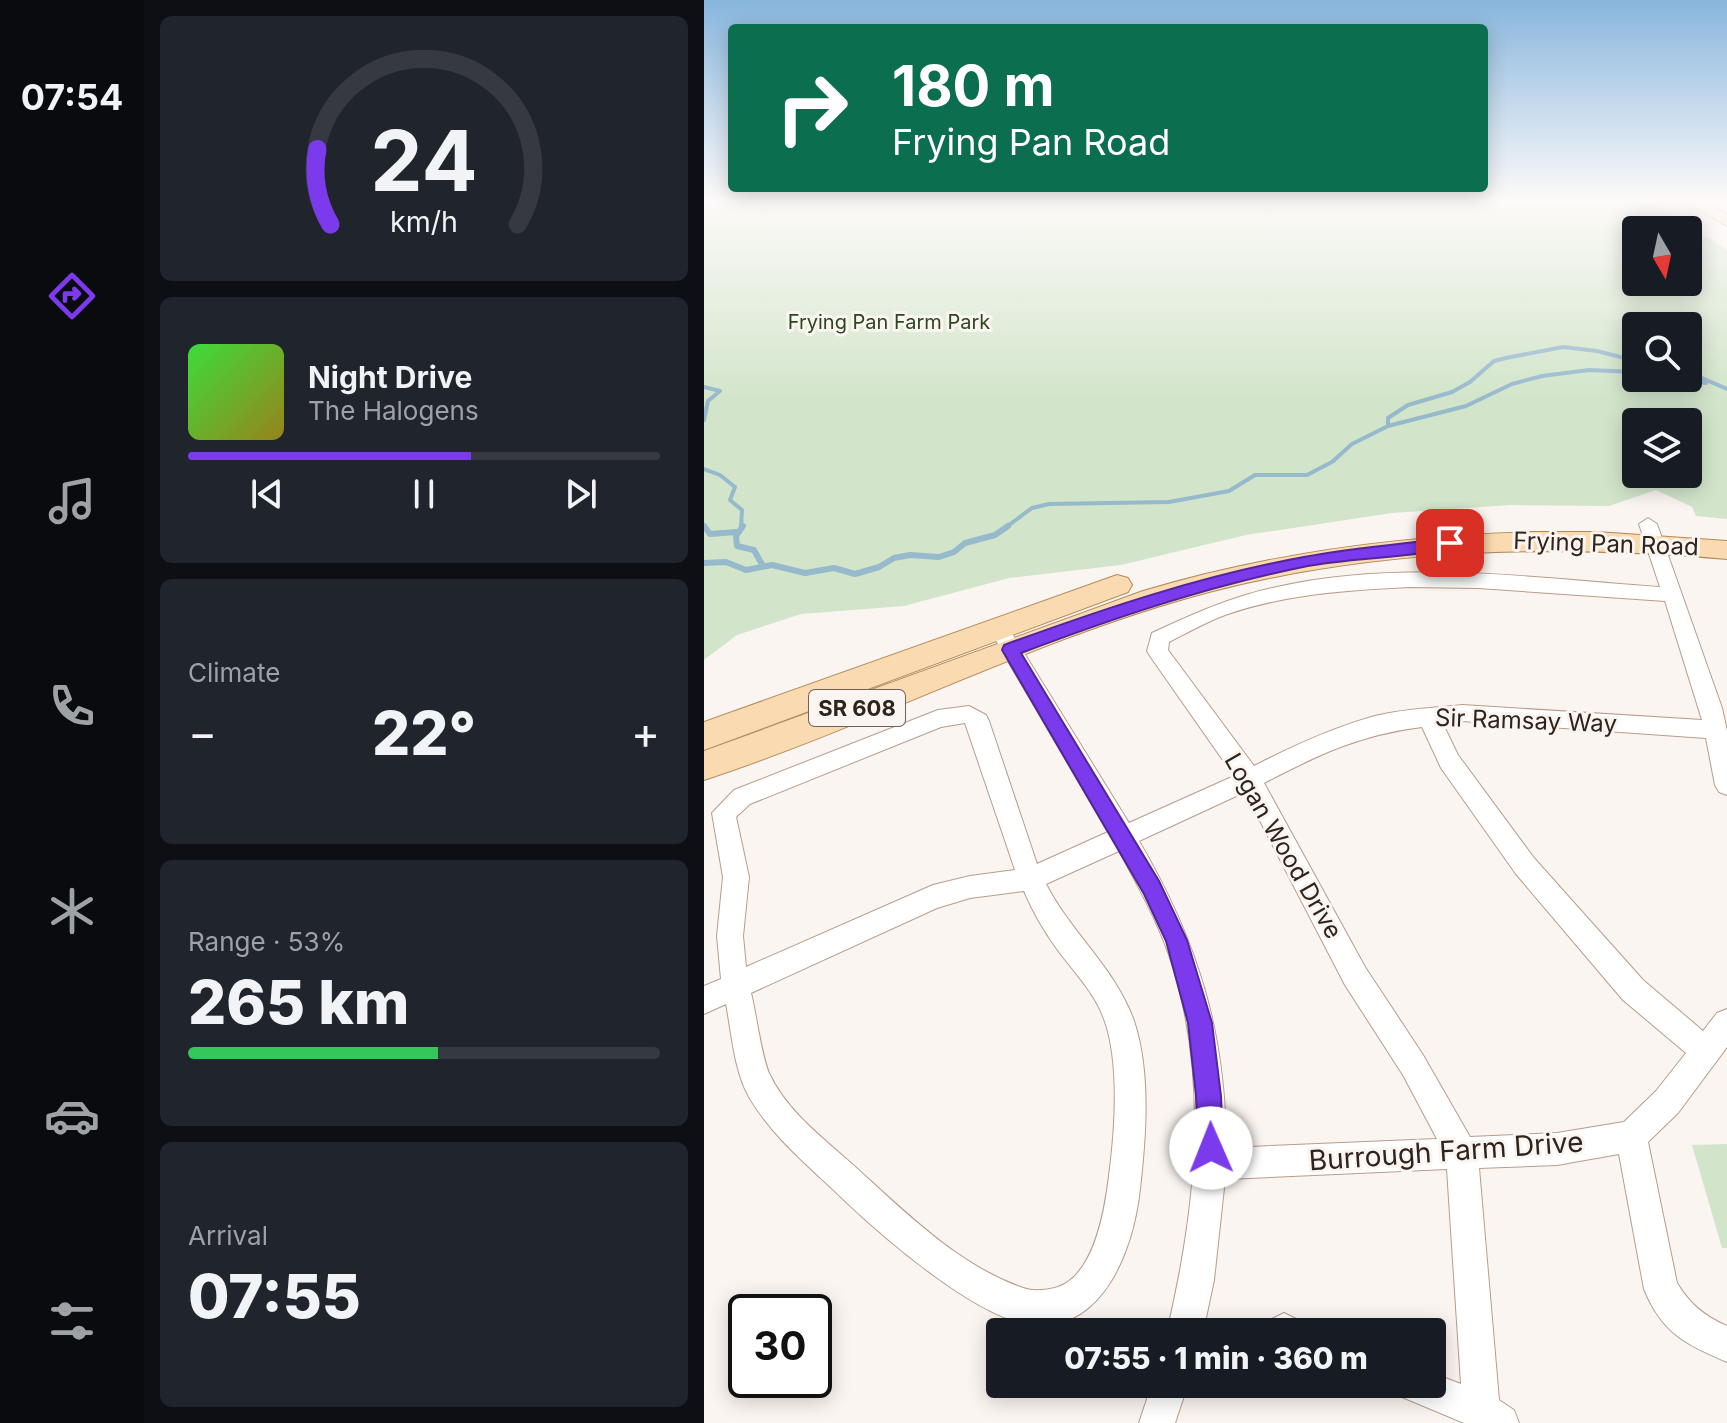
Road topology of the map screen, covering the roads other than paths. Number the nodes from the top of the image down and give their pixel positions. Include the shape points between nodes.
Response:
1 (1727, 531) edge
2 (1652, 534) junction
3 (1727, 550) edge
4 (1673, 595) junction
5 (1004, 639) junction
6 (1428, 716) junction
7 (1715, 730) junction
8 (704, 736) edge
9 (704, 766) edge
10 (1250, 779) junction
11 (1727, 785) edge
12 (1123, 839) junction
13 (1031, 879) junction
14 (735, 985) junction
15 (704, 1000) edge
16 (1727, 1023) edge
17 (1704, 1050) junction
18 (1631, 1136) junction
19 (1462, 1154) junction
20 (1209, 1164) junction
21 (1188, 1318) edge
22 (1727, 1344) edge
23 (1165, 1398) edge
24 (1444, 1398) edge
25 (1488, 1419) edge
26 (1157, 1423) edge

1 - 2 main road, Frying Pan Road / SR 608
2 - 3 main road, Frying Pan Road / SR 608
2 - 4 street
2 - 5 main road, Frying Pan Road / SR 608 via 1493,540 1307,561
4 - 7 street
4 - 10 street, Logan Wood Drive via 1396,580 1283,592 1169,632 1159,638 1157,651
5 - 8 main road, Frying Pan Road / SR 608
5 - 9 main road, Frying Pan Road / SR 608
5 - 12 street
6 - 7 street, Sir Ramsay Way via 1462,713
6 - 10 street, Sir Ramsay Way via 1378,724 1316,745
6 - 17 street via 1449,761 1525,866 1633,990
7 - 11 street
10 - 12 street, Sir Ramsay Way
10 - 19 street, Logan Wood Drive via 1355,976
12 - 13 street, Sir Ramsay Way
12 - 20 street via 1161,904 1190,980 1207,1071
13 - 14 street, Sir Ramsay Way via 933,897
13 - 14 street via 978,721 969,714 938,719 742,797 724,813 736,873 730,934
13 - 14 street via 1045,910 1116,1011 1124,1039 1129,1116 1113,1244 1091,1286 1068,1303 1037,1308 1019,1304 955,1271 899,1231 787,1123 757,1082
14 - 15 street, Sir Ramsay Way
16 - 17 street
17 - 18 street via 1667,1102
18 - 19 street, Burrough Farm Drive via 1557,1149
18 - 22 street via 1661,1289 1694,1329
19 - 20 street, Burrough Farm Drive
19 - 25 street, Logan Wood Drive
20 - 21 street via 1204,1237
23 - 26 street
24 - 25 street

